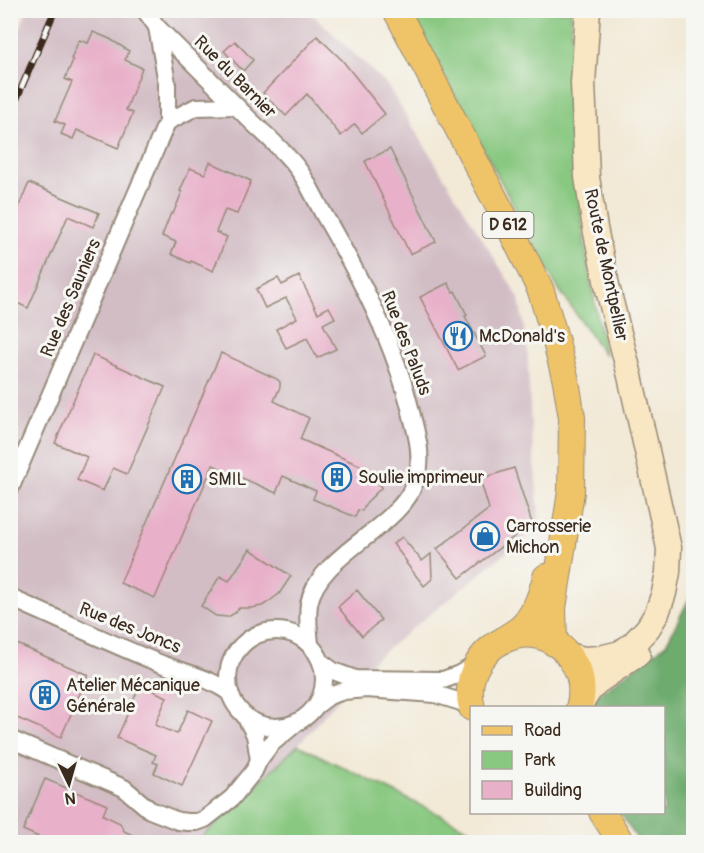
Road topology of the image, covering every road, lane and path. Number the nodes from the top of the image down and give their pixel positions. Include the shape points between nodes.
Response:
1 (145, 10) edge
2 (396, 10) edge
3 (588, 10) edge
4 (157, 27) junction
5 (236, 106) junction
6 (167, 122) junction
7 (275, 144) joint
8 (630, 376) junction
9 (571, 456) junction
10 (10, 489) edge
11 (12, 598) edge
12 (505, 639) junction
13 (310, 645) junction
14 (562, 649) junction
15 (321, 662) junction
16 (476, 665) junction
17 (230, 693) junction
18 (317, 705) junction
19 (472, 706) edge
20 (579, 706) edge
21 (470, 708) edge
22 (244, 715) junction
23 (295, 724) junction
24 (10, 739) edge
25 (260, 760) junction
26 (603, 814) edge
27 (621, 843) edge

1 - 4 street, Rue du Barnier
2 - 9 main road, D 612 via 541,291 566,381 572,418
3 - 8 main road, Route de Montpellier via 583,83 587,177 594,228
4 - 5 street, Rue du Barnier
4 - 6 street, Rue des Sauniers via 167,83
5 - 6 street via 196,107
5 - 7 street, Rue du Barnier
6 - 10 street, Rue des Sauniers
7 - 13 street, Rue des Paluds via 298,170 366,291 398,365 419,445 419,466 410,494 394,514 346,553 314,588 309,605
8 - 14 main road via 669,548 664,593 648,628 620,653 584,659
8 - 20 main road via 676,520 682,574 669,617 659,633 648,646 597,682
9 - 12 main road, D 612 via 543,591 520,629
9 - 14 main road, D 612 via 571,492 553,608
11 - 17 street, Rue des Joncs via 156,662 218,684
12 - 14 main road via 525,635 545,638
12 - 16 main road via 488,649
13 - 15 street
13 - 17 street via 291,633 257,635 238,649 232,659
14 - 20 main road via 575,664 582,684
15 - 16 street via 355,679 443,680
15 - 18 street via 324,684
16 - 19 main road via 471,676
17 - 22 street
18 - 21 street via 329,696 366,689 435,694
18 - 23 street
22 - 23 street via 274,728
22 - 25 street via 255,735
23 - 25 street via 271,744
24 - 25 street via 124,788 150,810 188,822 205,819 232,798
26 - 27 main road

